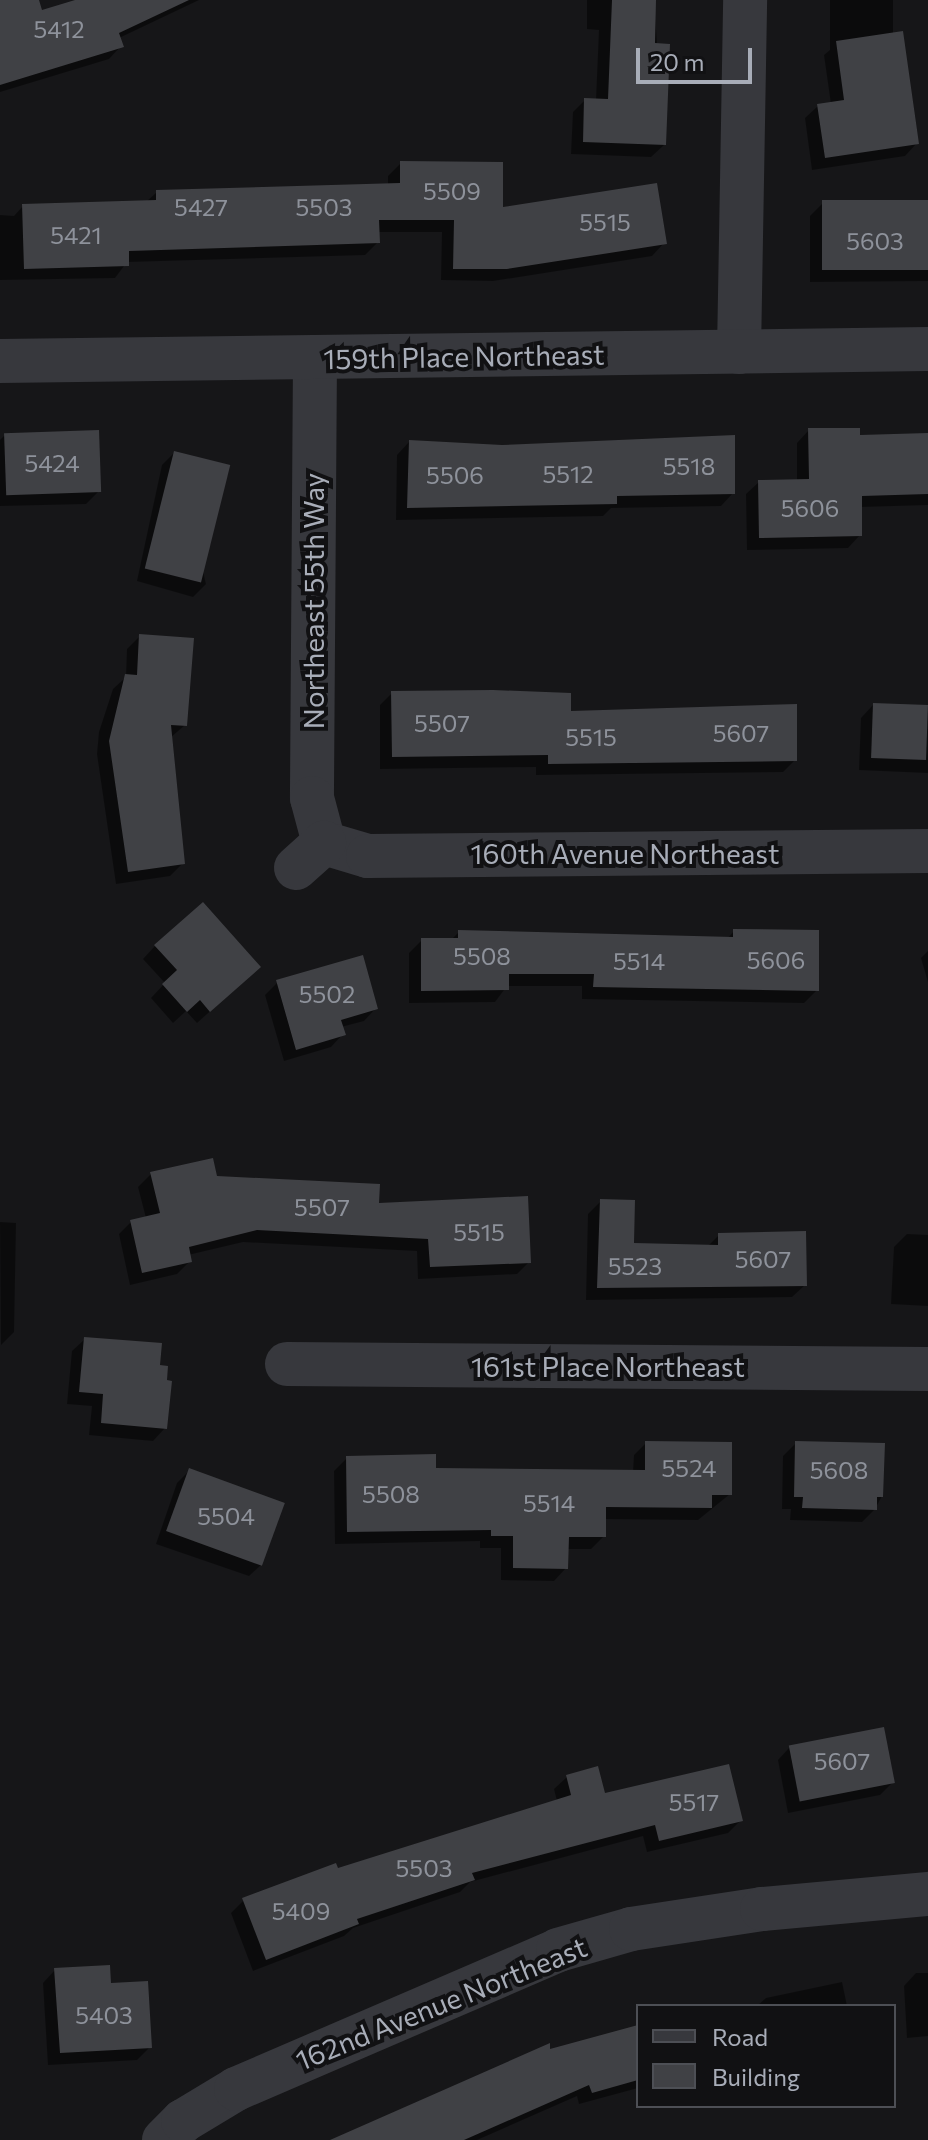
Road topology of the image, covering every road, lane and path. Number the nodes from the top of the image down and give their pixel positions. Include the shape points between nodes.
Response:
1 (745, 0) edge
2 (928, 349) edge
3 (739, 352) junction
4 (315, 358) junction
5 (0, 361) edge
6 (928, 851) edge
7 (310, 856) joint
8 (287, 1364) dead end
9 (928, 1369) edge
10 (928, 1894) edge
11 (164, 2140) edge

1 - 3 street
2 - 3 street, 159th Place Northeast
3 - 4 street, 159th Place Northeast
4 - 5 street, 159th Place Northeast
4 - 7 street, Northeast 55th Way
6 - 7 street, 160th Avenue Northeast
8 - 9 street, 161st Place Northeast
10 - 11 street, 162nd Avenue Northeast via 762,1909 631,1929 558,1950 236,2089 183,2121

